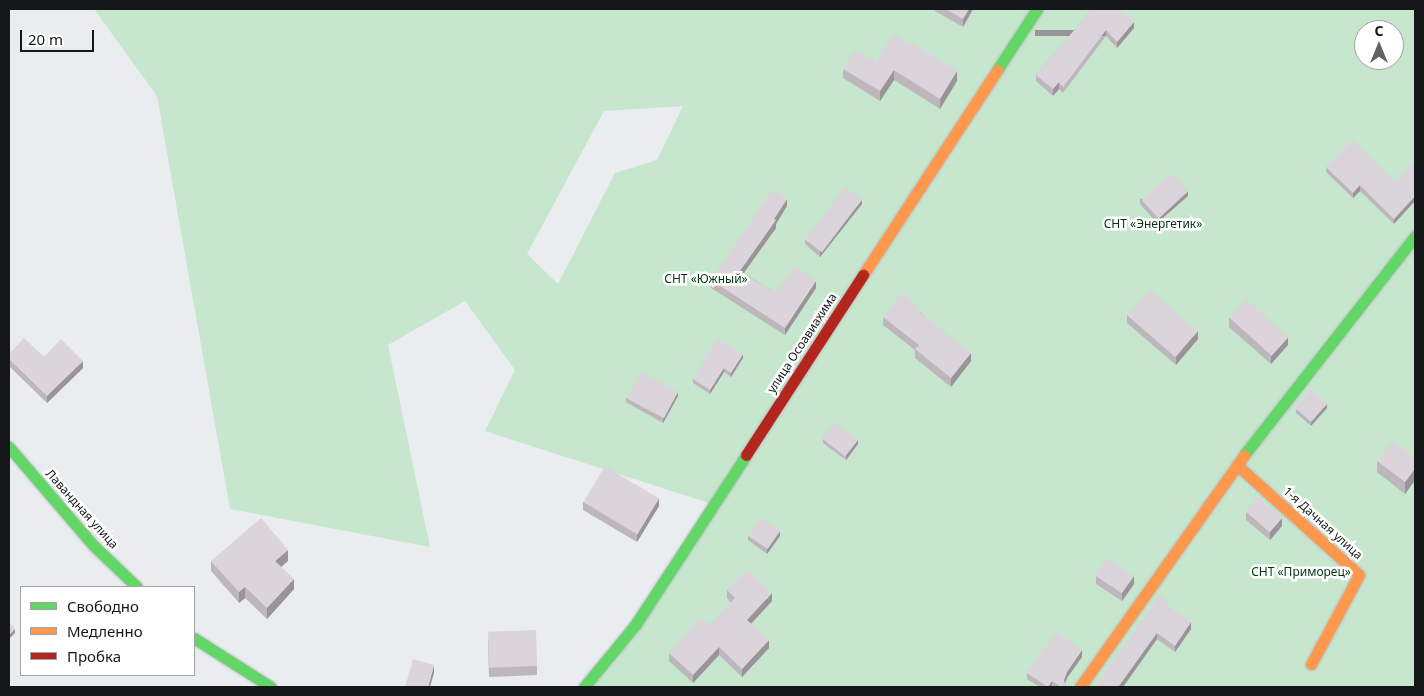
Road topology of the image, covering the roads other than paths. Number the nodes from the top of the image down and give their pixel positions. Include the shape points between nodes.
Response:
1 (1037, 9) edge
2 (1415, 236) edge
3 (9, 448) edge
4 (1237, 465) junction
5 (136, 586) edge
6 (195, 639) edge
7 (1311, 664) dead end
8 (271, 687) edge
9 (584, 687) edge
10 (1080, 687) edge

1 - 9 street, улица Осоавиахима via 636,624
2 - 4 street
3 - 5 street, Лавандная улица via 94,546
4 - 7 street, 1-я Дачная улица via 1359,575
4 - 10 street
6 - 8 street

